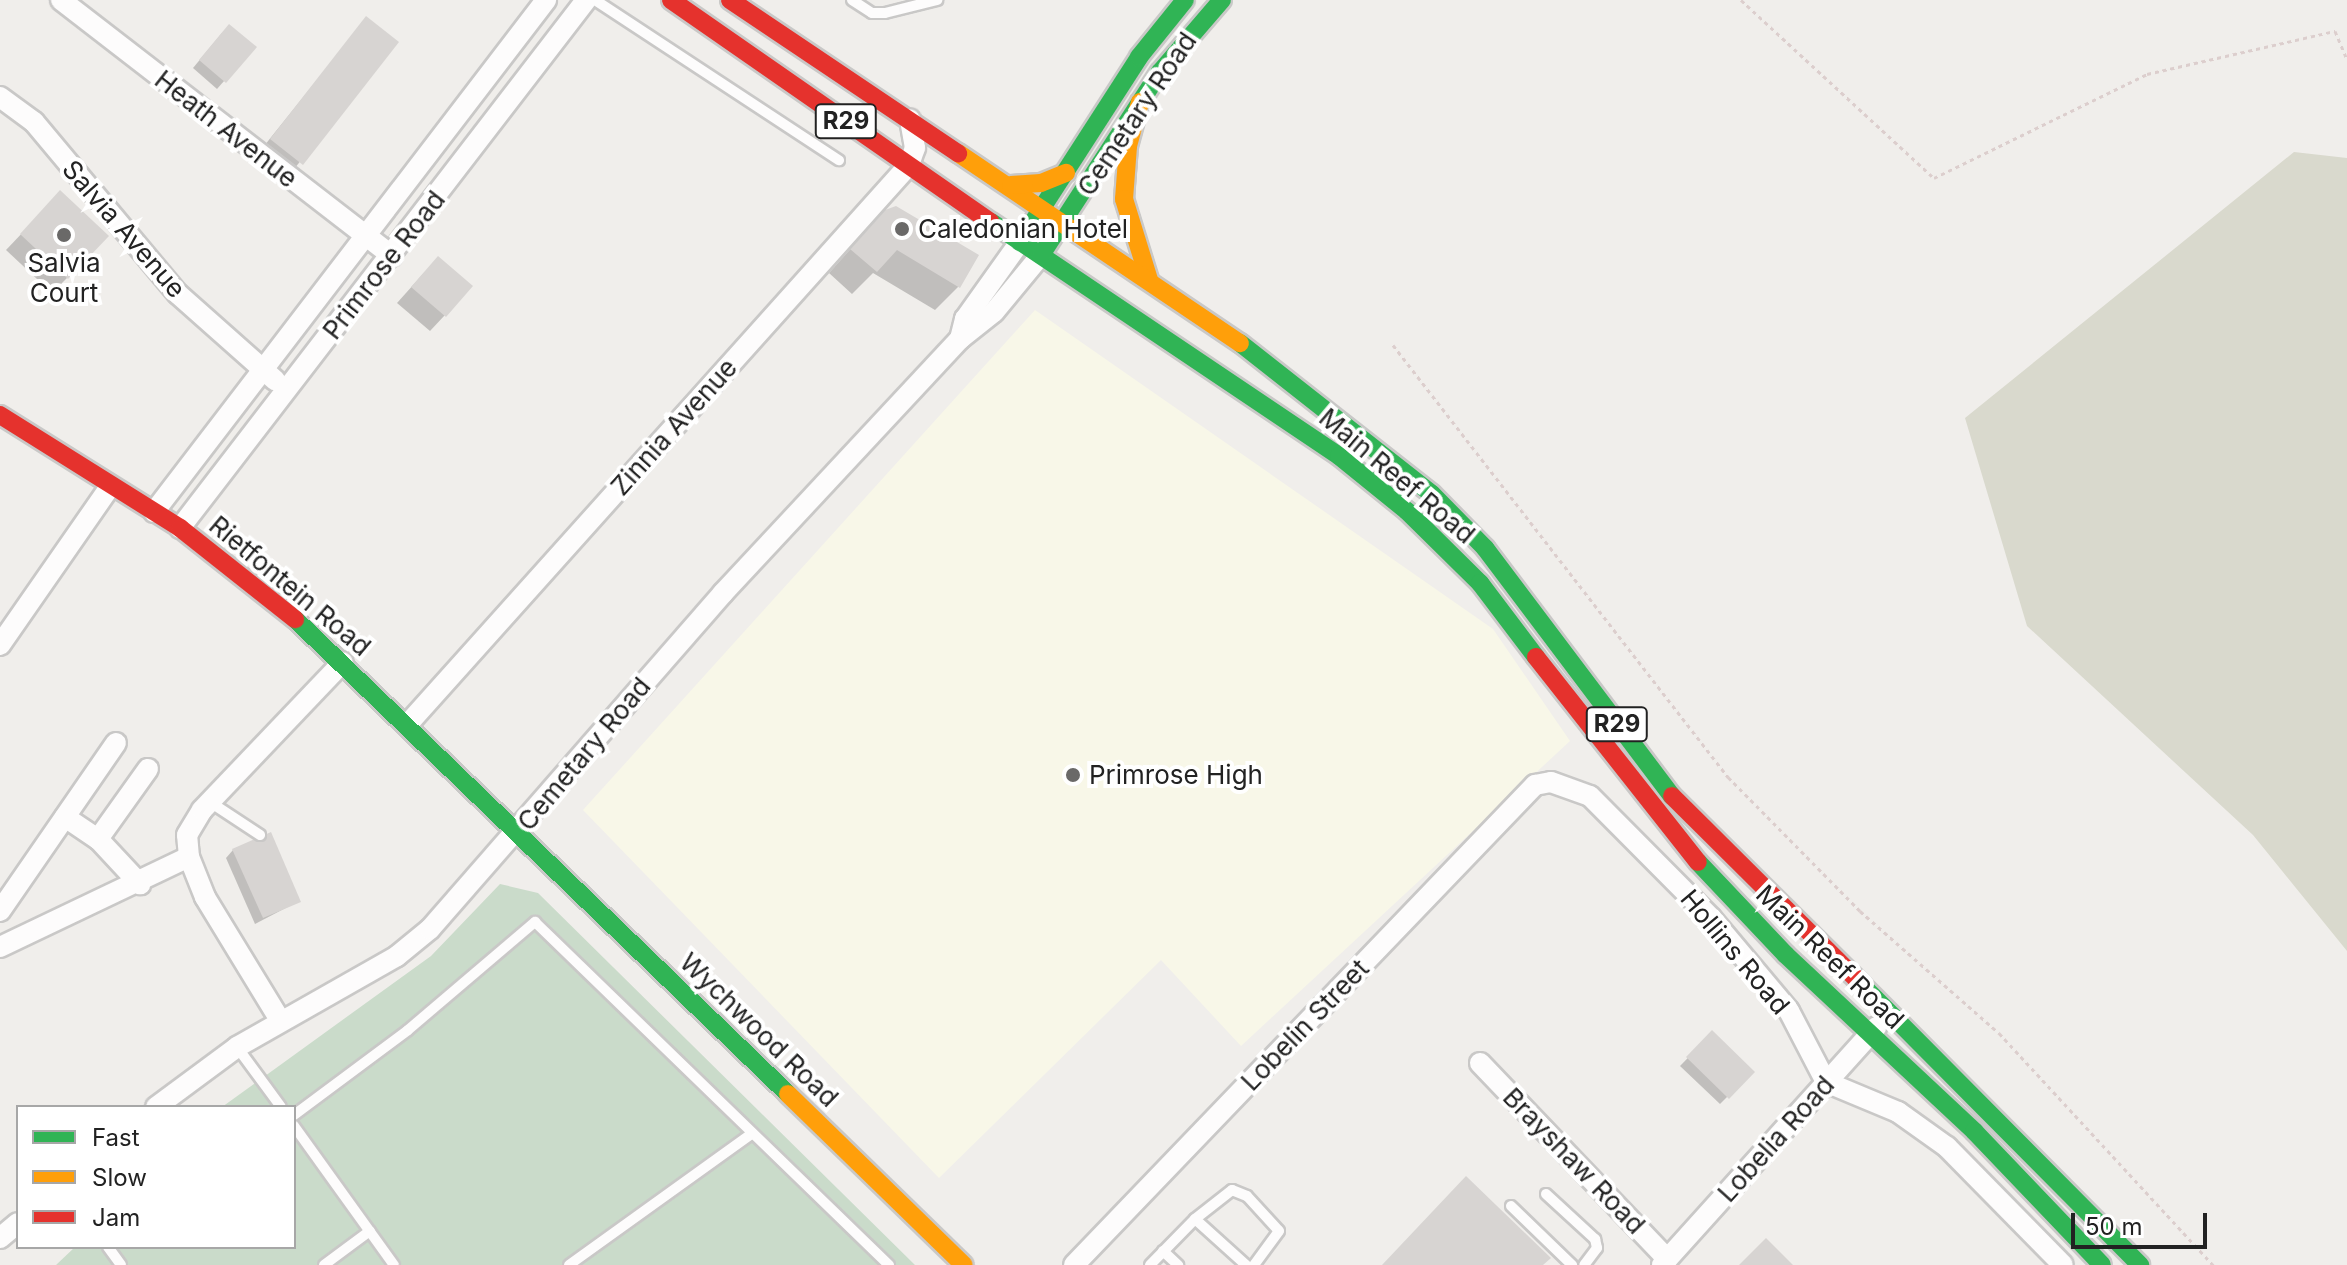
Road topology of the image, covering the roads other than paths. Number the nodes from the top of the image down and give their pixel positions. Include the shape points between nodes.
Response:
1 (61, 0) edge
2 (586, 0) edge
3 (595, 0) edge
4 (671, 0) edge
5 (730, 0) edge
6 (852, 0) edge
7 (937, 0) edge
8 (1222, 0) edge
9 (544, 3) edge
10 (1178, 3) edge
11 (565, 27) junction
12 (0, 97) edge
13 (1140, 102) junction
14 (910, 119) junction
15 (839, 160) dead end
16 (909, 165) junction
17 (1066, 173) junction
18 (1011, 185) junction
19 (1043, 208) junction
20 (1063, 222) junction
21 (367, 239) junction
22 (1020, 242) junction
23 (1041, 255) junction
24 (392, 256) junction
25 (1149, 280) junction
26 (1200, 315) junction
27 (960, 339) junction
28 (1179, 345) junction
29 (265, 371) junction
30 (287, 391) junction
31 (0, 415) edge
32 (109, 488) junction
33 (154, 512) junction
34 (180, 528) junction
35 (0, 645) edge
36 (343, 662) junction
37 (407, 725) junction
38 (116, 743) dead end
39 (148, 769) dead end
40 (1535, 785) joint
41 (210, 802) junction
42 (65, 817) junction
43 (518, 832) junction
44 (260, 835) dead end
45 (98, 839) junction
46 (189, 857) junction
47 (140, 884) junction
48 (0, 911) edge
49 (0, 947) edge
50 (1890, 1012) junction
51 (280, 1020) junction
52 (1870, 1034) junction
53 (237, 1047) junction
54 (1480, 1063) dead end
55 (1826, 1082) junction
56 (159, 1105) edge
57 (280, 1105) edge
58 (296, 1114) edge
59 (296, 1129) edge
60 (753, 1133) junction
61 (1546, 1194) dead end
62 (1511, 1206) dead end
63 (1195, 1219) junction
64 (16, 1225) edge
65 (370, 1231) junction
66 (0, 1238) edge
67 (1163, 1251) junction
68 (2049, 1260) edge
69 (1664, 1262) edge
70 (324, 1265) edge
71 (394, 1265) edge
72 (569, 1265) edge
73 (889, 1265) edge
74 (964, 1265) edge
75 (1074, 1265) edge
76 (1150, 1265) edge
77 (1178, 1265) edge
78 (1246, 1265) edge
79 (1254, 1265) edge
80 (1572, 1265) edge
81 (1584, 1265) edge
82 (2102, 1265) edge
83 (2140, 1265) edge

1 - 21 street, Heath Avenue
2 - 11 street, Primrose Road
3 - 15 lane
4 - 16 main road, Main Reef Road / R29
5 - 14 main road, Main Reef Road / R29
6 - 7 lane via 872,13 885,13
8 - 13 main road, Cemetary Road
9 - 11 street
9 - 21 street, Primrose Road
10 - 17 main road, Cemetary Road
11 - 24 street, Primrose Road
12 - 29 street, Salvia Avenue via 34,122 178,294
13 - 20 main road, Cemetary Road
13 - 25 main road via 1128,146 1124,199
14 - 16 street via 915,148
14 - 18 main road, Main Reef Road / R29
16 - 22 main road, Main Reef Road / R29
16 - 37 street, Zinnia Avenue
17 - 18 main road via 1041,183
17 - 19 main road, Cemetary Road
18 - 19 main road, Main Reef Road / R29
19 - 20 main road, Main Reef Road / R29
19 - 22 main road, Cemetary Road
20 - 23 main road, Cemetary Road
20 - 25 main road, Main Reef Road / R29
21 - 24 street, Heath Avenue
21 - 29 street, Primrose Road
22 - 23 main road, Main Reef Road / R29
22 - 27 street, Cemetary Road via 965,319
23 - 27 street, Cemetary Road via 994,312
23 - 28 main road, Main Reef Road / R29
24 - 30 street, Primrose Road
25 - 26 main road, Main Reef Road / R29
26 - 28 main road
26 - 50 main road, Main Reef Road / R29 via 1432,494 1485,548 1656,778 1710,839
27 - 43 street, Cemetary Road via 723,593
28 - 52 main road, Main Reef Road / R29 via 1339,456 1441,542 1489,593 1693,857
29 - 30 street, Salvia Avenue
29 - 33 street, Primrose Road
30 - 34 street, Primrose Road
31 - 32 main road, Rietfontein Road
32 - 33 main road, Rietfontein Road
32 - 35 street
33 - 34 main road, Rietfontein Road
34 - 36 main road, Rietfontein Road
36 - 37 main road, Rietfontein Road
36 - 41 street
37 - 43 main road, Rietfontein Road
38 - 42 street
39 - 45 street
40 - 55 street, Hollins Road via 1576,787 1711,918 1789,1011
40 - 75 street, Lobelin Street
41 - 44 lane
41 - 46 street via 187,835
42 - 45 street
42 - 48 street
43 - 51 street, Cemetary Road via 411,947
43 - 74 main road, Wychwood Road
45 - 47 street
46 - 47 street
46 - 51 street via 205,897
47 - 49 street
50 - 52 street, Lobelia Road
50 - 83 main road, Main Reef Road / R29
51 - 53 street, Cemetary Road
52 - 55 street, Lobelia Road
52 - 82 main road, Main Reef Road / R29 via 1974,1131
53 - 56 street, Cemetary Road
53 - 57 lane
54 - 69 street, Brayshaw Road
55 - 68 street via 1898,1112 1947,1147
55 - 69 street, Lobelia Road
58 - 60 lane via 408,1030 535,922
59 - 65 lane
60 - 72 lane
60 - 73 lane
61 - 81 lane via 1595,1239 1597,1248
62 - 80 lane
63 - 67 lane
63 - 78 lane
63 - 79 lane via 1225,1192 1240,1191 1279,1231
64 - 66 street
65 - 70 lane
65 - 71 lane
67 - 76 lane
67 - 77 lane

